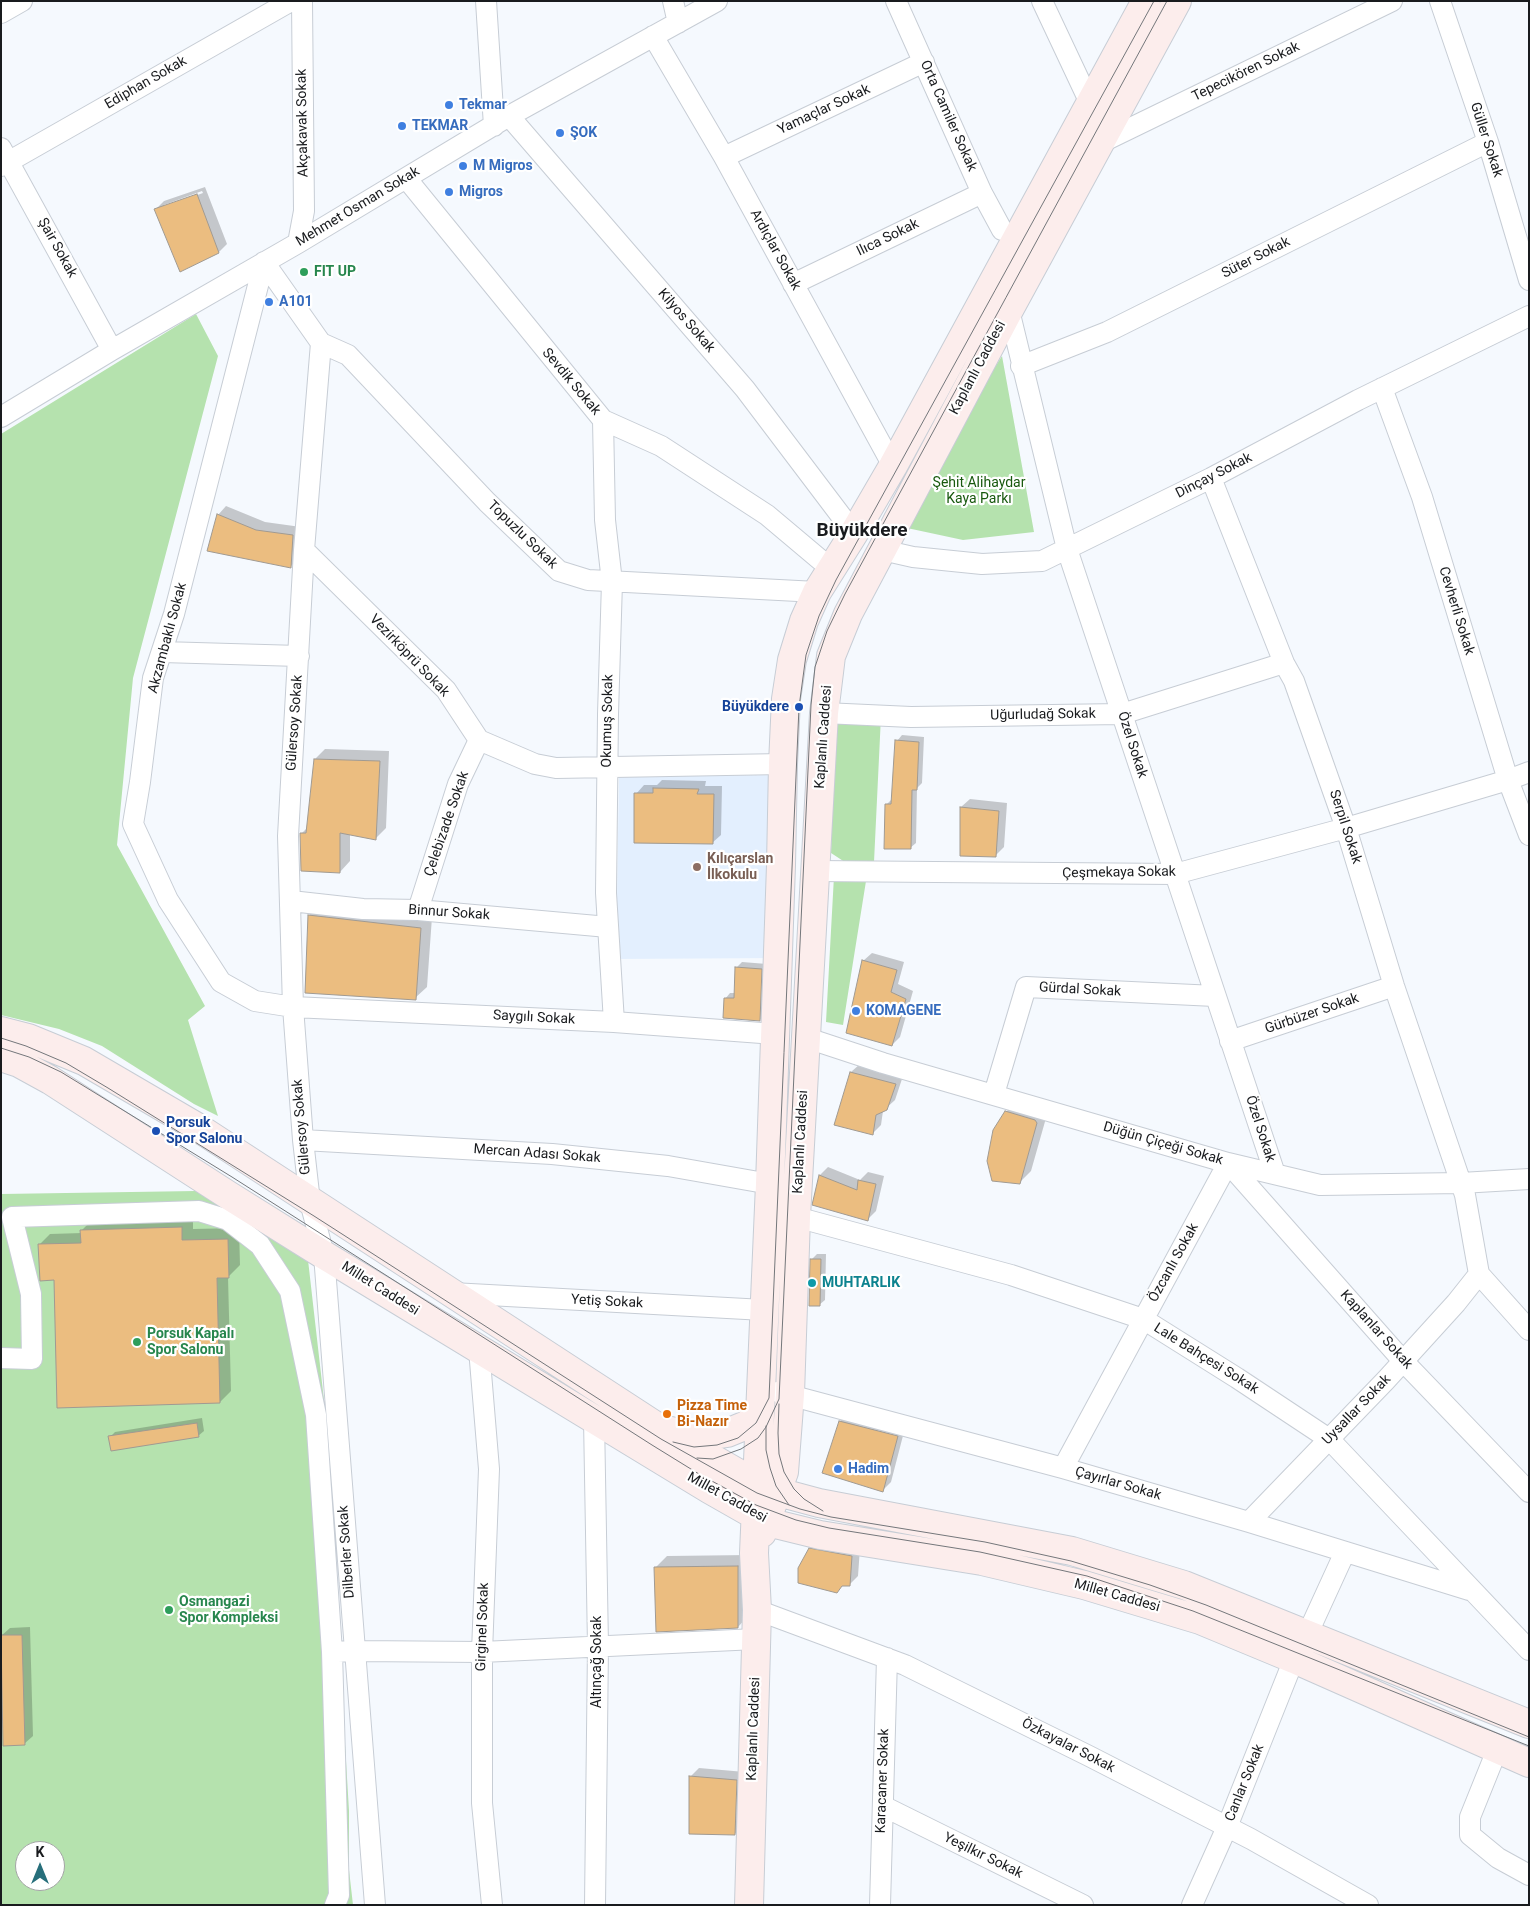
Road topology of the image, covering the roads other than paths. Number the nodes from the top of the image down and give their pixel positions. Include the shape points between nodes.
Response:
1 (22, 1) edge
2 (291, 1) edge
3 (302, 1) edge
4 (486, 1) edge
5 (673, 1) edge
6 (718, 1) edge
7 (896, 1) edge
8 (1042, 1) edge
9 (1146, 1) edge
10 (1177, 1) edge
11 (1392, 1) edge
12 (1440, 1) edge
13 (1, 13) edge
14 (678, 23) junction
15 (653, 36) junction
16 (924, 62) junction
17 (1090, 103) junction
18 (501, 121) junction
19 (1488, 142) junction
20 (1100, 144) junction
21 (724, 157) junction
22 (4, 158) edge
23 (406, 178) junction
24 (982, 192) junction
25 (1002, 230) dead end
26 (298, 243) junction
27 (264, 262) junction
28 (1529, 280) edge
29 (793, 284) junction
30 (1009, 310) junction
31 (1529, 316) edge
32 (321, 343) junction
33 (112, 350) junction
34 (1021, 366) junction
35 (1382, 388) junction
36 (1, 417) edge
37 (603, 420) junction
38 (893, 466) junction
39 (1210, 478) junction
40 (854, 533) junction
41 (1067, 549) junction
42 (304, 550) junction
43 (882, 550) junction
44 (830, 568) junction
45 (612, 582) junction
46 (817, 592) junction
47 (162, 652) junction
48 (299, 656) junction
49 (1284, 663) junction
50 (824, 713) junction
51 (1122, 714) junction
52 (479, 740) junction
53 (783, 764) junction
54 (608, 769) junction
55 (1529, 772) edge
56 (1508, 780) junction
57 (1346, 828) junction
58 (1529, 836) edge
59 (815, 871) junction
60 (1175, 874) junction
61 (291, 901) junction
62 (418, 910) junction
63 (608, 927) junction
64 (1394, 986) junction
65 (1215, 996) junction
66 (293, 1008) junction
67 (614, 1022) junction
68 (1, 1031) edge
69 (775, 1034) junction
70 (807, 1038) junction
71 (1230, 1041) junction
72 (1, 1057) edge
73 (994, 1094) junction
74 (302, 1140) junction
75 (1228, 1163) junction
76 (1275, 1174) junction
77 (1529, 1180) edge
78 (1461, 1182) junction
79 (770, 1184) junction
80 (310, 1202) junction
81 (796, 1217) junction
82 (324, 1254) junction
83 (1479, 1274) junction
84 (450, 1293) junction
85 (764, 1310) junction
86 (1143, 1319) junction
87 (1529, 1330) edge
88 (479, 1349) junction
89 (1, 1358) edge
90 (1403, 1361) junction
91 (790, 1394) junction
92 (761, 1397) junction
93 (594, 1419) junction
94 (659, 1428) junction
95 (1329, 1439) junction
96 (1062, 1468) junction
97 (768, 1488) junction
98 (1529, 1492) edge
99 (761, 1519) junction
100 (1249, 1522) junction
101 (1345, 1552) junction
102 (1471, 1590) junction
103 (757, 1610) junction
104 (1307, 1635) junction
105 (756, 1639) junction
106 (598, 1646) junction
107 (355, 1650) junction
108 (1529, 1650) edge
109 (332, 1652) junction
110 (482, 1652) junction
111 (887, 1658) junction
112 (1294, 1659) junction
113 (1529, 1724) edge
114 (1497, 1750) junction
115 (1529, 1763) edge
116 (882, 1806) junction
117 (1227, 1827) junction
118 (1529, 1875) edge
119 (335, 1905) edge
120 (375, 1905) edge
121 (492, 1905) edge
122 (595, 1905) edge
123 (749, 1905) edge
124 (880, 1905) edge
125 (1083, 1905) edge
126 (1192, 1905) edge
127 (1368, 1905) edge

1 - 13 street
2 - 22 street, Ediphan Sokak
3 - 26 street, Akçakavak Sokak via 304,211
4 - 18 street
5 - 14 street
6 - 14 street, Mehmet Osman Sokak
7 - 16 street, Orta Camiler Sokak
8 - 17 street
9 - 17 main road, Kaplanlı Caddesi
10 - 20 main road, Kaplanlı Caddesi
11 - 20 street, Tepecikören Sokak
12 - 19 street, Güller Sokak
14 - 15 street, Mehmet Osman Sokak
15 - 18 street, Mehmet Osman Sokak
15 - 21 street, Ardıçlar Sokak
16 - 21 street, Yamaçlar Sokak
16 - 24 street, Orta Camiler Sokak
17 - 38 main road, Kaplanlı Caddesi
18 - 23 street, Mehmet Osman Sokak
18 - 40 street, Kilyos Sokak via 745,389
19 - 28 street, Güller Sokak
19 - 34 street, Süter Sokak via 1107,332
20 - 30 main road, Kaplanlı Caddesi
21 - 29 street, Ardıçlar Sokak
22 - 33 street, Şair Sokak
23 - 26 street, Mehmet Osman Sokak
23 - 37 street, Sevdik Sokak
24 - 25 street, Orta Camiler Sokak
24 - 29 street, Ilıca Sokak
26 - 27 street, Mehmet Osman Sokak
27 - 32 street
27 - 33 street, Mehmet Osman Sokak
27 - 47 street, Akzambaklı Sokak
29 - 38 street, Ardıçlar Sokak
30 - 34 street, Özel Sokak
30 - 43 main road, Kaplanlı Caddesi
31 - 35 street, Dinçay Sokak
32 - 42 street, Gülersoy Sokak
32 - 45 street, Topuzlu Sokak via 348,355 487,502 559,571 588,580
33 - 36 street, Mehmet Osman Sokak
34 - 41 street, Özel Sokak
35 - 39 street, Dinçay Sokak
35 - 56 street, Cevherli Sokak via 1422,497
37 - 44 street, Sevdik Sokak via 661,446 767,515
37 - 45 street, Okumuş Sokak via 604,520
38 - 40 main road, Kaplanlı Caddesi
39 - 41 street, Dinçay Sokak
39 - 49 street, Serpil Sokak
40 - 44 main road, Kaplanlı Caddesi
41 - 43 street, Dinçay Sokak via 1042,562 982,564 913,557
41 - 51 street, Özel Sokak
42 - 48 street, Gülersoy Sokak
42 - 52 street, Vezirköprü Sokak via 446,690
43 - 50 main road, Kaplanlı Caddesi via 848,614 831,656
44 - 46 main road, Kaplanlı Caddesi
45 - 46 street, Topuzlu Sokak
45 - 54 street, Okumuş Sokak
46 - 53 main road, Kaplanlı Caddesi via 792,660 786,699
47 - 48 street
47 - 66 street, Akzambaklı Sokak via 153,678 133,824 168,900 222,982 255,1001
48 - 61 street, Gülersoy Sokak via 288,836
49 - 51 street, Uğurludağ Sokak
49 - 57 street, Serpil Sokak via 1294,681
50 - 51 street, Uğurludağ Sokak via 911,717
50 - 59 main road, Kaplanlı Caddesi
51 - 60 street, Özel Sokak
52 - 54 street via 535,764 556,768
52 - 62 street, Çelebizade Sokak via 458,784
53 - 54 street
53 - 69 main road, Kaplanlı Caddesi
54 - 63 street, Okumuş Sokak
55 - 56 street, Çeşmekaya Sokak
56 - 57 street, Çeşmekaya Sokak
56 - 58 street, Cevherli Sokak
57 - 60 street, Çeşmekaya Sokak
57 - 64 street, Serpil Sokak
59 - 60 street, Çeşmekaya Sokak
59 - 70 main road, Kaplanlı Caddesi
60 - 65 street, Özel Sokak
61 - 62 street, Binnur Sokak via 363,909
61 - 66 street, Gülersoy Sokak
62 - 63 street, Binnur Sokak
63 - 67 street, Okumuş Sokak
64 - 71 street, Gürbüzer Sokak
64 - 78 street, Serpil Sokak
65 - 71 street, Özel Sokak
65 - 73 street, Gürdal Sokak via 1026,987
66 - 67 street, Saygılı Sokak
66 - 74 street, Gülersoy Sokak
67 - 69 street, Saygılı Sokak
68 - 80 main road, Millet Caddesi via 28,1038 84,1061 196,1127
69 - 79 main road, Kaplanlı Caddesi
70 - 73 street, Düğün Çiçeği Sokak
70 - 81 main road, Kaplanlı Caddesi
71 - 76 street, Özel Sokak
72 - 82 main road, Millet Caddesi via 50,1080
73 - 75 street, Düğün Çiçeği Sokak
74 - 79 street, Mercan Adası Sokak via 552,1154 668,1166
74 - 80 street, Gülersoy Sokak
75 - 76 street, Düğün Çiçeği Sokak
75 - 86 street, Özcanlı Sokak
75 - 90 street, Kaplanlar Sokak
76 - 78 street, Düğün Çiçeği Sokak via 1320,1185
77 - 78 street, Düğün Çiçeği Sokak
78 - 83 street
79 - 85 main road, Kaplanlı Caddesi
80 - 82 street, Dilberler Sokak
80 - 84 main road, Millet Caddesi
81 - 86 street, Lale Bahçesi Sokak via 1011,1275
81 - 91 main road, Kaplanlı Caddesi
82 - 88 main road, Millet Caddesi
82 - 107 street, Dilberler Sokak
83 - 87 street
83 - 90 street, Uysallar Sokak
84 - 85 street, Yetiş Sokak
84 - 94 main road, Millet Caddesi
85 - 92 main road, Kaplanlı Caddesi
86 - 95 street, Lale Bahçesi Sokak
86 - 96 street, Özcanlı Sokak
88 - 93 main road, Millet Caddesi
88 - 110 street, Girginel Sokak via 489,1469
89 - 109 street via 32,1359 31,1294 12,1217 199,1211 228,1220 260,1245 290,1291 316,1416
90 - 95 street, Uysallar Sokak
90 - 98 street, Kaplanlar Sokak
91 - 92 street, Çayırlar Sokak
91 - 96 street, Çayırlar Sokak
91 - 97 main road, Kaplanlı Caddesi via 784,1472
92 - 94 main road, Millet Caddesi via 749,1424 727,1433 707,1436
92 - 97 main road, Kaplanlı Caddesi
93 - 99 main road, Millet Caddesi
93 - 106 street, Altınçağ Sokak
94 - 97 main road, Millet Caddesi
95 - 100 street, Uysallar Sokak
95 - 102 street, Lale Bahçesi Sokak
96 - 100 street, Çayırlar Sokak
97 - 99 main road, Kaplanlı Caddesi
97 - 104 main road, Millet Caddesi via 819,1504 1072,1551 1184,1586
99 - 103 main road, Kaplanlı Caddesi via 754,1553
99 - 112 main road, Millet Caddesi via 820,1534 982,1561 1084,1585 1200,1620
100 - 101 street, Çayırlar Sokak
101 - 102 street, Çayırlar Sokak
101 - 104 street
102 - 108 street, Lale Bahçesi Sokak
103 - 105 main road, Kaplanlı Caddesi
103 - 111 street, Özkayalar Sokak
104 - 113 main road, Millet Caddesi
105 - 106 street
105 - 123 main road, Kaplanlı Caddesi
106 - 110 street
106 - 122 street, Altınçağ Sokak
107 - 109 street
107 - 110 street
107 - 120 street, Dilberler Sokak
109 - 119 street via 339,1895
110 - 121 street, Girginel Sokak via 482,1803
111 - 116 street, Karacaner Sokak
111 - 117 street, Özkayalar Sokak via 1080,1751
112 - 114 main road, Millet Caddesi
112 - 117 street, Canlar Sokak
114 - 115 main road, Millet Caddesi
114 - 118 street via 1470,1817 1470,1835 1498,1858
116 - 124 street, Karacaner Sokak
116 - 125 street, Yeşilkır Sokak
117 - 126 street, Canlar Sokak
117 - 127 street, Özkayalar Sokak

